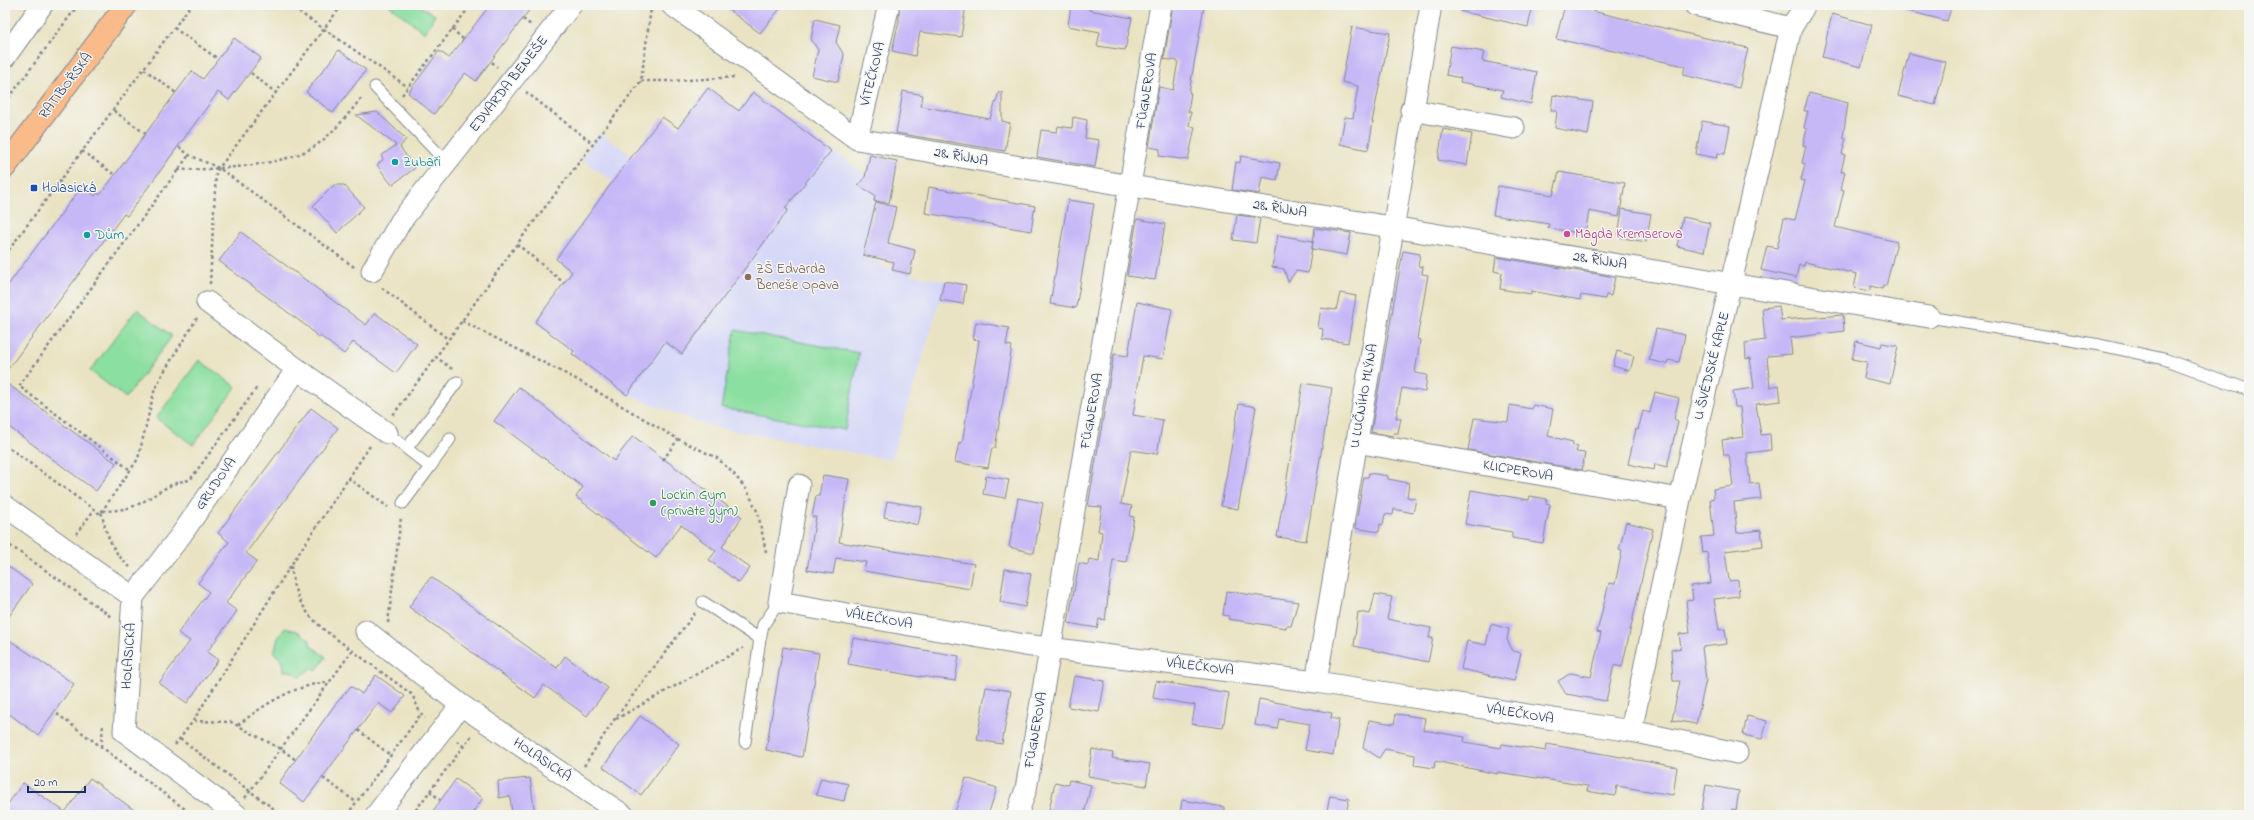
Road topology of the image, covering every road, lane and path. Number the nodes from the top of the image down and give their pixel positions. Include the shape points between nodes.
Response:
1 (42, 5) edge
2 (78, 5) edge
3 (126, 5) edge
4 (191, 5) edge
5 (289, 5) edge
6 (342, 5) edge
7 (471, 5) edge
8 (571, 5) edge
9 (652, 5) edge
10 (672, 5) edge
11 (1161, 5) edge
12 (1431, 5) edge
13 (1695, 5) edge
14 (1805, 5) edge
15 (888, 9) dead end
16 (174, 28) junction
17 (1791, 28) junction
18 (324, 29) junction
19 (452, 29) junction
20 (464, 39) dead end
21 (5, 57) edge
22 (218, 59) dead end
23 (492, 62) dead end
24 (144, 69) junction
25 (383, 70) junction
26 (251, 73) dead end
27 (768, 74) junction
28 (379, 75) dead end
29 (641, 80) junction
30 (512, 82) junction
31 (408, 88) junction
32 (371, 89) joint
33 (176, 93) dead end
34 (276, 93) junction
35 (5, 103) edge
36 (394, 105) junction
37 (1411, 110) junction
38 (114, 111) junction
39 (1514, 128) dead end
40 (146, 134) dead end
41 (857, 139) junction
42 (592, 143) junction
43 (179, 147) dead end
44 (82, 151) junction
45 (189, 155) junction
46 (448, 164) junction
47 (5, 167) edge
48 (219, 168) junction
49 (178, 170) junction
50 (115, 175) dead end
51 (1131, 186) junction
52 (1392, 227) junction
53 (517, 244) junction
54 (5, 255) edge
55 (369, 275) junction
56 (564, 282) dead end
57 (1732, 283) junction
58 (207, 302) junction
59 (1929, 317) joint
60 (462, 321) junction
61 (448, 339) junction
62 (436, 357) junction
63 (297, 370) junction
64 (456, 382) joint
65 (2249, 390) edge
66 (274, 402) junction
67 (384, 431) junction
68 (450, 439) dead end
69 (678, 439) junction
70 (1356, 442) junction
71 (5, 445) edge
72 (407, 448) junction
73 (663, 460) dead end
74 (430, 466) junction
75 (130, 469) junction
76 (348, 478) junction
77 (799, 485) dead end
78 (1680, 499) junction
79 (403, 502) joint
80 (5, 506) edge
81 (390, 508) dead end
82 (94, 510) junction
83 (101, 511) junction
84 (395, 512) dead end
85 (401, 517) junction
86 (5, 542) edge
87 (66, 549) junction
88 (766, 559) dead end
89 (291, 566) junction
90 (146, 581) junction
91 (133, 597) junction
92 (703, 602) joint
93 (779, 602) junction
94 (112, 623) dead end
95 (366, 631) dead end
96 (760, 639) junction
97 (385, 645) junction
98 (1050, 648) junction
99 (352, 651) junction
100 (329, 682) junction
101 (1316, 682) junction
102 (461, 705) junction
103 (57, 714) dead end
104 (484, 720) junction
105 (614, 720) junction
106 (193, 721) junction
107 (103, 723) dead end
108 (238, 725) junction
109 (358, 730) dead end
110 (1631, 731) junction
111 (180, 739) junction
112 (745, 742) dead end
113 (100, 747) junction
114 (281, 749) junction
115 (1737, 753) dead end
116 (390, 755) junction
117 (296, 760) dead end
118 (164, 762) junction
119 (322, 778) dead end
120 (574, 781) junction
121 (430, 790) junction
122 (250, 792) junction
123 (440, 800) dead end
124 (356, 802) junction
125 (236, 814) edge
126 (193, 815) edge
127 (282, 815) edge
128 (347, 815) edge
129 (376, 815) edge
130 (412, 815) edge
131 (623, 815) edge
132 (1017, 815) edge

1 - 21 street
2 - 35 path
3 - 47 main road, RATIBOŘSKÁ
4 - 16 path
5 - 18 path
6 - 18 path
7 - 19 path
8 - 30 street, EDVARDA BENEŠE
9 - 29 path
10 - 27 street, 28. ŘÍJNA
11 - 51 street, FÜGNEROVA
12 - 37 street, U LUČNÍHO MLÝNA
13 - 17 street
14 - 17 street, U ŠVÉDSKÉ KAPLE
15 - 41 street, VÍTEČKOVA
16 - 22 path
16 - 24 path
17 - 57 street, U ŠVÉDSKÉ KAPLE
18 - 25 path
18 - 34 path
19 - 20 path
19 - 31 path
23 - 30 path
24 - 33 path
24 - 38 path
25 - 28 path
25 - 31 path
26 - 34 path
27 - 29 path via 673,82
27 - 41 street, 28. ŘÍJNA
29 - 42 path
30 - 42 path
30 - 46 street, EDVARDA BENEŠE
31 - 36 path
32 - 36 lane
32 - 48 path via 315,146 297,155 273,161
34 - 48 path
36 - 46 lane
37 - 39 street
37 - 52 street, U LUČNÍHO MLÝNA
38 - 40 path
38 - 44 path
41 - 51 street, 28. ŘÍJNA
42 - 53 path
43 - 45 path
44 - 50 path
44 - 54 path
45 - 48 path
45 - 49 path
46 - 55 street, EDVARDA BENEŠE via 402,221
48 - 49 path
48 - 55 path
48 - 58 path via 216,172
49 - 75 path via 19,386
51 - 52 street, 28. ŘÍJNA
51 - 98 street, FÜGNEROVA
52 - 57 street, 28. ŘÍJNA
52 - 70 street, U LUČNÍHO MLÝNA
53 - 56 path
53 - 60 path
55 - 61 path
57 - 59 street, 28. ŘÍJNA
57 - 78 street, U ŠVÉDSKÉ KAPLE
58 - 63 street
58 - 75 path via 154,392 138,459
59 - 65 lane via 2100,345 2164,359
60 - 61 path
60 - 69 path via 574,378
61 - 62 path
62 - 64 path via 461,376
62 - 67 path
63 - 66 street, GRUDOVA
63 - 67 street
64 - 72 lane
66 - 83 path via 256,389 190,480 171,484 136,505 113,511
66 - 90 street, GRUDOVA
67 - 72 lane
67 - 76 path
68 - 74 lane
69 - 73 path
69 - 88 path via 717,458 733,472 747,490 758,513
70 - 78 street, KLICPEROVA
70 - 101 street, U LUČNÍHO MLÝNA
71 - 82 path
72 - 74 lane
74 - 79 lane
75 - 83 path
76 - 81 path
76 - 89 path
77 - 93 street
78 - 110 street, U ŠVÉDSKÉ KAPLE
79 - 85 path
80 - 87 street
82 - 83 path via 100,514
82 - 87 path
83 - 90 path via 109,540 116,552
84 - 85 path
85 - 97 path
86 - 94 path via 108,614
87 - 91 street
89 - 99 path via 294,587 309,615 322,629
89 - 106 path
90 - 91 street, GRUDOVA
91 - 118 street, HOLASICKÁ via 123,726 128,735
92 - 96 lane
92 - 105 path
93 - 96 lane via 763,625
93 - 98 street, VÁLEČKOVA
95 - 97 street, HOLASICKÁ
96 - 105 path
96 - 112 lane
97 - 102 street, HOLASICKÁ
98 - 101 street, VÁLEČKOVA
98 - 132 street, FÜGNEROVA via 1026,789
99 - 100 path
99 - 116 path via 410,693 421,714
100 - 108 path via 305,686 282,696
100 - 114 path
101 - 110 street, VÁLEČKOVA
102 - 104 street, HOLASICKÁ
102 - 129 street
103 - 113 path
104 - 120 street, HOLASICKÁ
104 - 121 path
105 - 120 path
106 - 108 path via 231,722
106 - 111 path
107 - 113 path
108 - 114 path
109 - 116 path
110 - 115 street, VÁLEČKOVA
111 - 118 path
111 - 122 path
113 - 126 path
114 - 117 path
114 - 122 path
116 - 124 path
118 - 125 street, HOLASICKÁ
119 - 124 path
120 - 131 street, HOLASICKÁ
121 - 123 path
121 - 130 path
122 - 125 path
122 - 127 path
124 - 128 path

